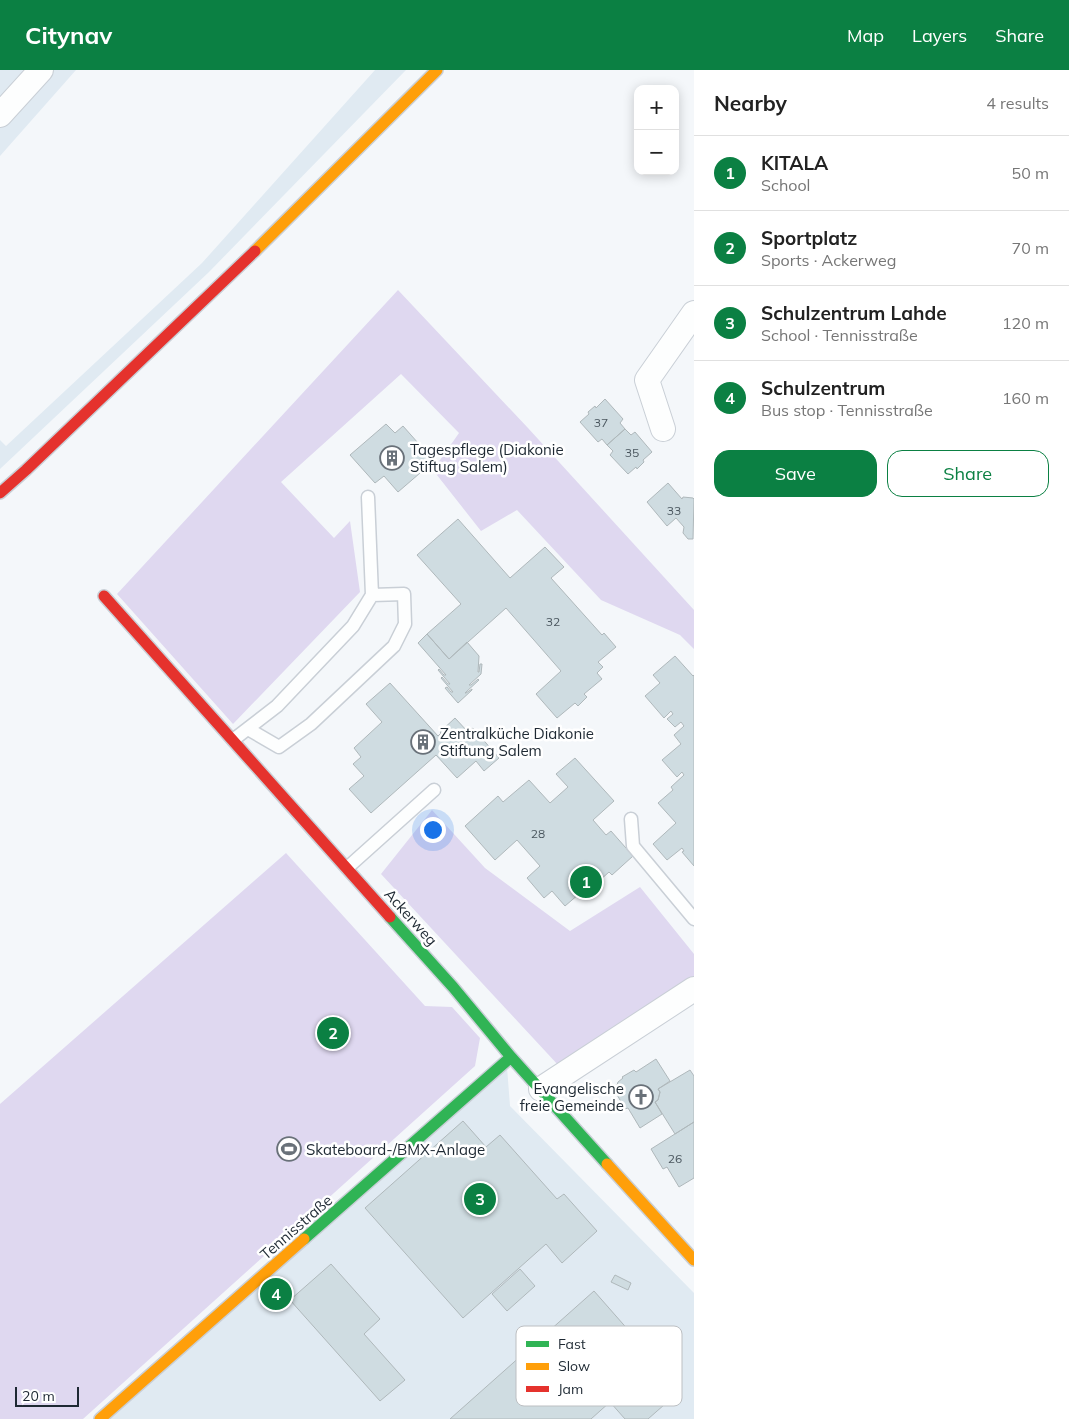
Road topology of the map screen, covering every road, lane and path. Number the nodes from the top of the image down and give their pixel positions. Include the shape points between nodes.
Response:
1 (41, 70) edge
2 (436, 70) edge
3 (0, 114) edge
4 (694, 313) edge
5 (663, 430) dead end
6 (3, 490) edge
7 (368, 497) dead end
8 (372, 595) junction
9 (104, 596) dead end
10 (248, 729) junction
11 (233, 740) junction
12 (434, 790) dead end
13 (631, 820) dead end
14 (347, 868) junction
15 (694, 919) edge
16 (694, 989) edge
17 (511, 1057) junction
18 (541, 1089) junction
19 (694, 1260) edge
20 (100, 1419) edge

1 - 3 street
2 - 6 street via 224,282
4 - 5 street via 647,380
7 - 8 lane
8 - 10 lane via 353,626 277,706
8 - 10 lane via 404,594 405,624 394,646 311,724 279,746
9 - 11 street, Ackerweg
10 - 11 lane
11 - 14 street, Ackerweg
12 - 14 lane
13 - 15 lane via 633,846
14 - 17 street, Ackerweg
16 - 18 street
17 - 18 street, Ackerweg
17 - 20 street, Tennisstraße
18 - 19 street, Ackerweg

